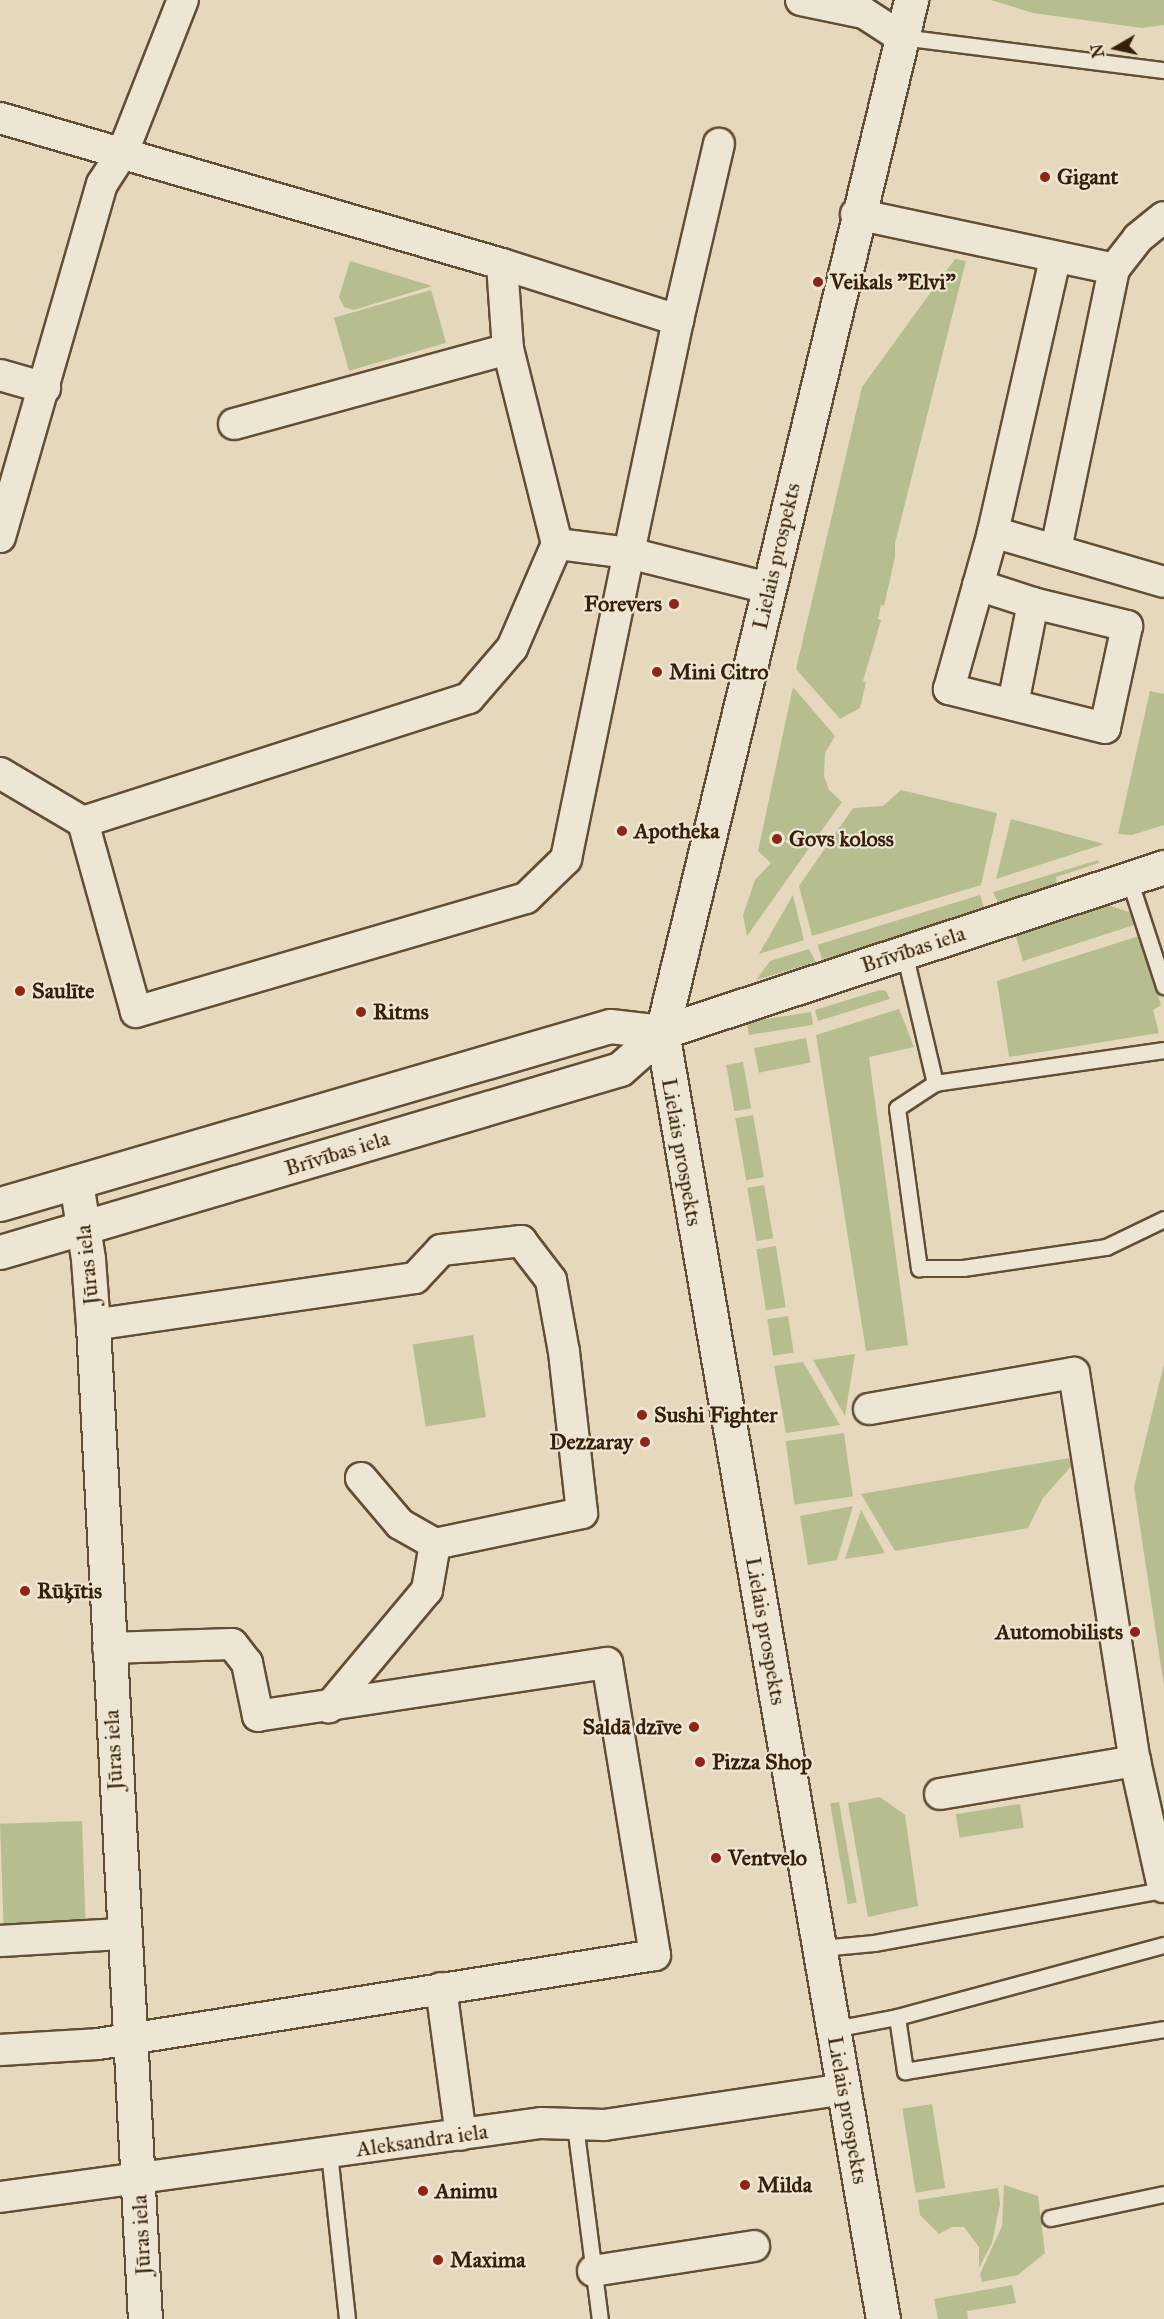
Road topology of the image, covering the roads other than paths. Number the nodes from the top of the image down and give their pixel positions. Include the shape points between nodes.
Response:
1 (183, 0) edge
2 (801, 0) edge
3 (911, 0) edge
4 (901, 37) junction
5 (1164, 70) edge
6 (0, 118) edge
7 (719, 144) dead end
8 (123, 152) junction
9 (856, 214) junction
10 (1164, 217) edge
11 (1056, 259) junction
12 (502, 264) junction
13 (1114, 269) junction
14 (678, 320) junction
15 (508, 349) junction
16 (0, 375) edge
17 (45, 388) junction
18 (234, 424) dead end
19 (993, 532) junction
20 (0, 537) edge
21 (558, 544) junction
22 (1056, 549) junction
23 (629, 553) junction
24 (1164, 582) edge
25 (978, 585) junction
26 (768, 588) junction
27 (1033, 603) junction
28 (1013, 704) junction
29 (0, 772) edge
30 (83, 822) junction
31 (1164, 867) edge
32 (1129, 879) junction
33 (904, 952) junction
34 (1164, 986) edge
35 (662, 1032) junction
36 (1164, 1050) edge
37 (935, 1083) junction
38 (76, 1182) junction
39 (0, 1204) edge
40 (1164, 1219) edge
41 (84, 1227) junction
42 (0, 1252) edge
43 (93, 1325) junction
44 (869, 1409) dead end
45 (361, 1478) dead end
46 (435, 1544) junction
47 (108, 1648) junction
48 (329, 1707) junction
49 (1135, 1761) junction
50 (940, 1794) dead end
51 (1164, 1889) edge
52 (123, 1934) junction
53 (0, 1941) edge
54 (1164, 1945) edge
55 (821, 1948) junction
56 (441, 1988) junction
57 (897, 2017) junction
58 (834, 2029) junction
59 (1164, 2029) edge
60 (129, 2039) junction
61 (0, 2050) edge
62 (844, 2089) junction
63 (575, 2125) junction
64 (460, 2135) junction
65 (329, 2153) junction
66 (138, 2179) junction
67 (1164, 2194) edge
68 (0, 2197) edge
69 (1050, 2218) dead end
70 (754, 2246) dead end
71 (594, 2271) junction
72 (145, 2319) edge
73 (347, 2319) edge
74 (600, 2319) edge
75 (883, 2319) edge

1 - 8 street
2 - 4 street via 864,13
3 - 4 main road, Lielais prospekts
4 - 5 lane
4 - 9 main road, Lielais prospekts
6 - 8 street
7 - 14 street
8 - 12 street
8 - 17 street via 102,184
9 - 11 street
9 - 26 main road, Lielais prospekts
10 - 13 street via 1138,238
11 - 13 street
11 - 19 street
12 - 14 street
12 - 15 street
13 - 22 street
14 - 23 street
15 - 18 street
15 - 21 street
16 - 17 street
17 - 20 street
19 - 22 street
19 - 25 street
21 - 23 street
21 - 30 street via 512,648 469,698
22 - 24 street
23 - 26 street
23 - 30 street via 566,859 526,898 136,1012
25 - 27 street
25 - 28 street via 949,689
26 - 35 main road, Lielais prospekts
27 - 28 street
27 - 28 street via 1127,626 1105,728
29 - 30 street
31 - 32 main road, Brīvības iela
32 - 33 main road, Brīvības iela
32 - 34 lane
33 - 35 main road, Brīvības iela
33 - 37 lane
35 - 38 main road, Brīvības iela via 610,1026
35 - 41 main road, Brīvības iela via 620,1069
35 - 55 main road, Lielais prospekts
36 - 37 lane
37 - 40 lane via 897,1108 919,1268 963,1268 1107,1247
38 - 39 main road, Brīvības iela
38 - 41 main road, Jūras iela
41 - 42 main road, Brīvības iela
41 - 43 main road, Jūras iela
43 - 46 street via 415,1278 441,1250 521,1241 551,1280 582,1513
43 - 47 main road, Jūras iela
44 - 49 street via 1074,1373
45 - 46 street via 400,1524
46 - 48 street via 427,1590
47 - 48 street via 232,1644 248,1663 258,1716
47 - 52 main road, Jūras iela
48 - 56 street via 607,1663 655,1955
49 - 50 street
49 - 51 street
51 - 55 lane via 874,1942
52 - 53 street
52 - 60 main road, Jūras iela
54 - 57 lane
55 - 58 main road, Lielais prospekts
56 - 60 street
56 - 64 street
57 - 58 lane
57 - 59 lane via 905,2071
58 - 62 main road, Lielais prospekts
60 - 61 street
60 - 66 main road, Jūras iela
62 - 63 street, Aleksandra iela
62 - 75 main road, Lielais prospekts
63 - 64 street, Aleksandra iela via 541,2123
63 - 71 lane
64 - 65 street, Aleksandra iela
65 - 66 street, Aleksandra iela
65 - 73 lane
66 - 68 street, Aleksandra iela
66 - 72 main road, Jūras iela
67 - 69 lane
70 - 71 street
71 - 74 lane

